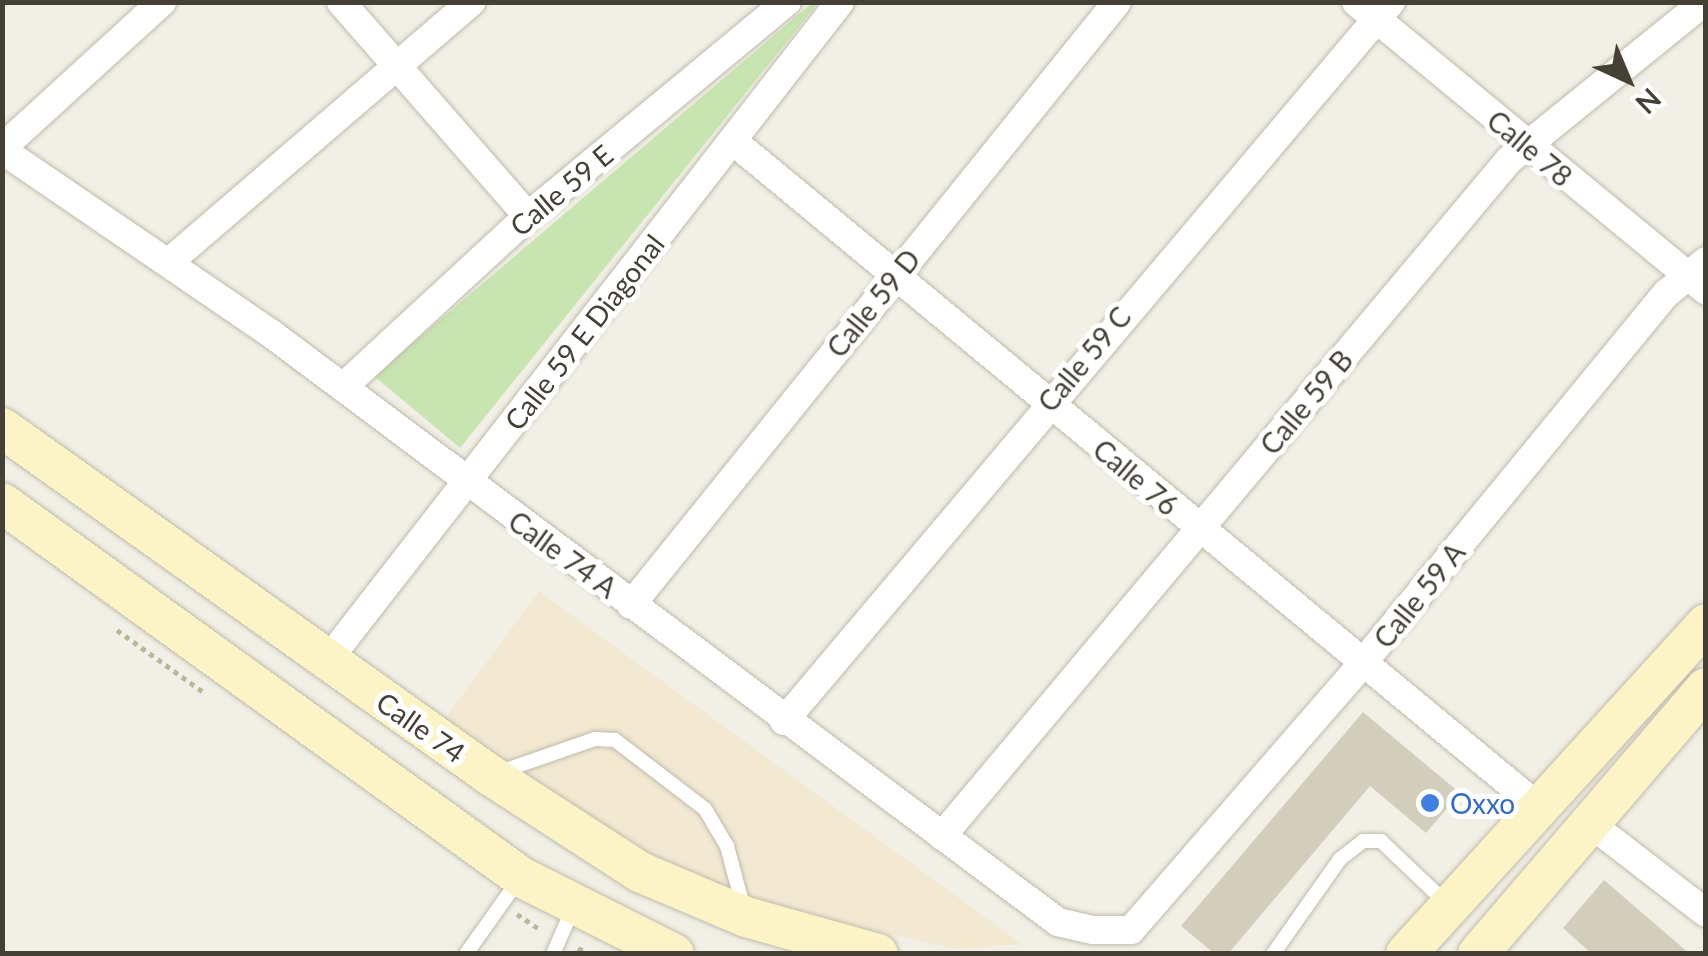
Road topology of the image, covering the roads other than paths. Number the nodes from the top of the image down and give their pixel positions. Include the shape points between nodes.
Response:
1 (162, 2) edge
2 (341, 2) edge
3 (471, 2) edge
4 (787, 2) edge
5 (840, 2) edge
6 (1117, 2) edge
7 (1704, 2) edge
8 (1374, 7) edge
9 (400, 64) junction
10 (732, 141) junction
11 (1527, 146) junction
12 (2, 149) edge
13 (528, 216) junction
14 (169, 262) junction
15 (895, 275) junction
16 (1699, 277) edge
17 (342, 387) junction
18 (1047, 402) junction
19 (2, 428) edge
20 (467, 483) junction
21 (2, 504) edge
22 (1198, 530) junction
23 (632, 604) junction
24 (1706, 624) edge
25 (327, 662) junction
26 (1362, 665) junction
27 (1706, 688) edge
28 (784, 721) junction
29 (490, 776) junction
30 (1542, 810) junction
31 (1588, 821) junction
32 (942, 836) junction
33 (521, 877) junction
34 (574, 906) junction
35 (1706, 913) edge
36 (746, 917) junction
37 (1131, 930) joint
38 (1432, 936) edge
39 (630, 943) edge
40 (466, 954) edge
41 (553, 954) edge
42 (674, 954) edge
43 (878, 954) edge
44 (1272, 954) edge
45 (1478, 954) edge

1 - 12 street
2 - 9 street
3 - 9 street
4 - 13 street, Calle 59 E
5 - 10 street, Calle 59 E Diagonal
6 - 15 street, Calle 59 D
7 - 11 street, Calle 59 B
8 - 11 street, Calle 78
8 - 18 street, Calle 59 C
9 - 13 street
9 - 14 street
10 - 15 street, Calle 76
10 - 20 street, Calle 59 E Diagonal
11 - 16 street, Calle 78
11 - 22 street, Calle 59 B
12 - 14 street, Calle 74 A
13 - 17 street, Calle 59 E
14 - 17 street, Calle 74 A
15 - 18 street, Calle 76
15 - 23 street, Calle 59 D
16 - 26 street, Calle 59 A
17 - 20 street, Calle 74 A
18 - 22 street, Calle 76
18 - 28 street, Calle 59 C
19 - 25 main road, Calle 74
20 - 23 street, Calle 74 A
20 - 25 street, Calle 59 E Diagonal
21 - 33 main road
22 - 26 street, Calle 76
22 - 32 street, Calle 59 B
23 - 28 street, Calle 74 A
24 - 30 main road
25 - 29 main road, Calle 74
26 - 30 street, Calle 76
26 - 37 street, Calle 59 A
27 - 31 main road
28 - 32 street, Calle 74 A
29 - 36 main road, Calle 74 via 640,872
29 - 36 lane via 595,740 616,740 705,809 728,846
30 - 38 main road
31 - 35 street
31 - 45 main road
32 - 37 street, Calle 74 A via 1058,922
33 - 34 main road
33 - 40 lane
34 - 39 main road
34 - 41 lane
36 - 43 main road, Calle 74
38 - 44 lane via 1381,841 1364,842 1340,859
39 - 42 main road

